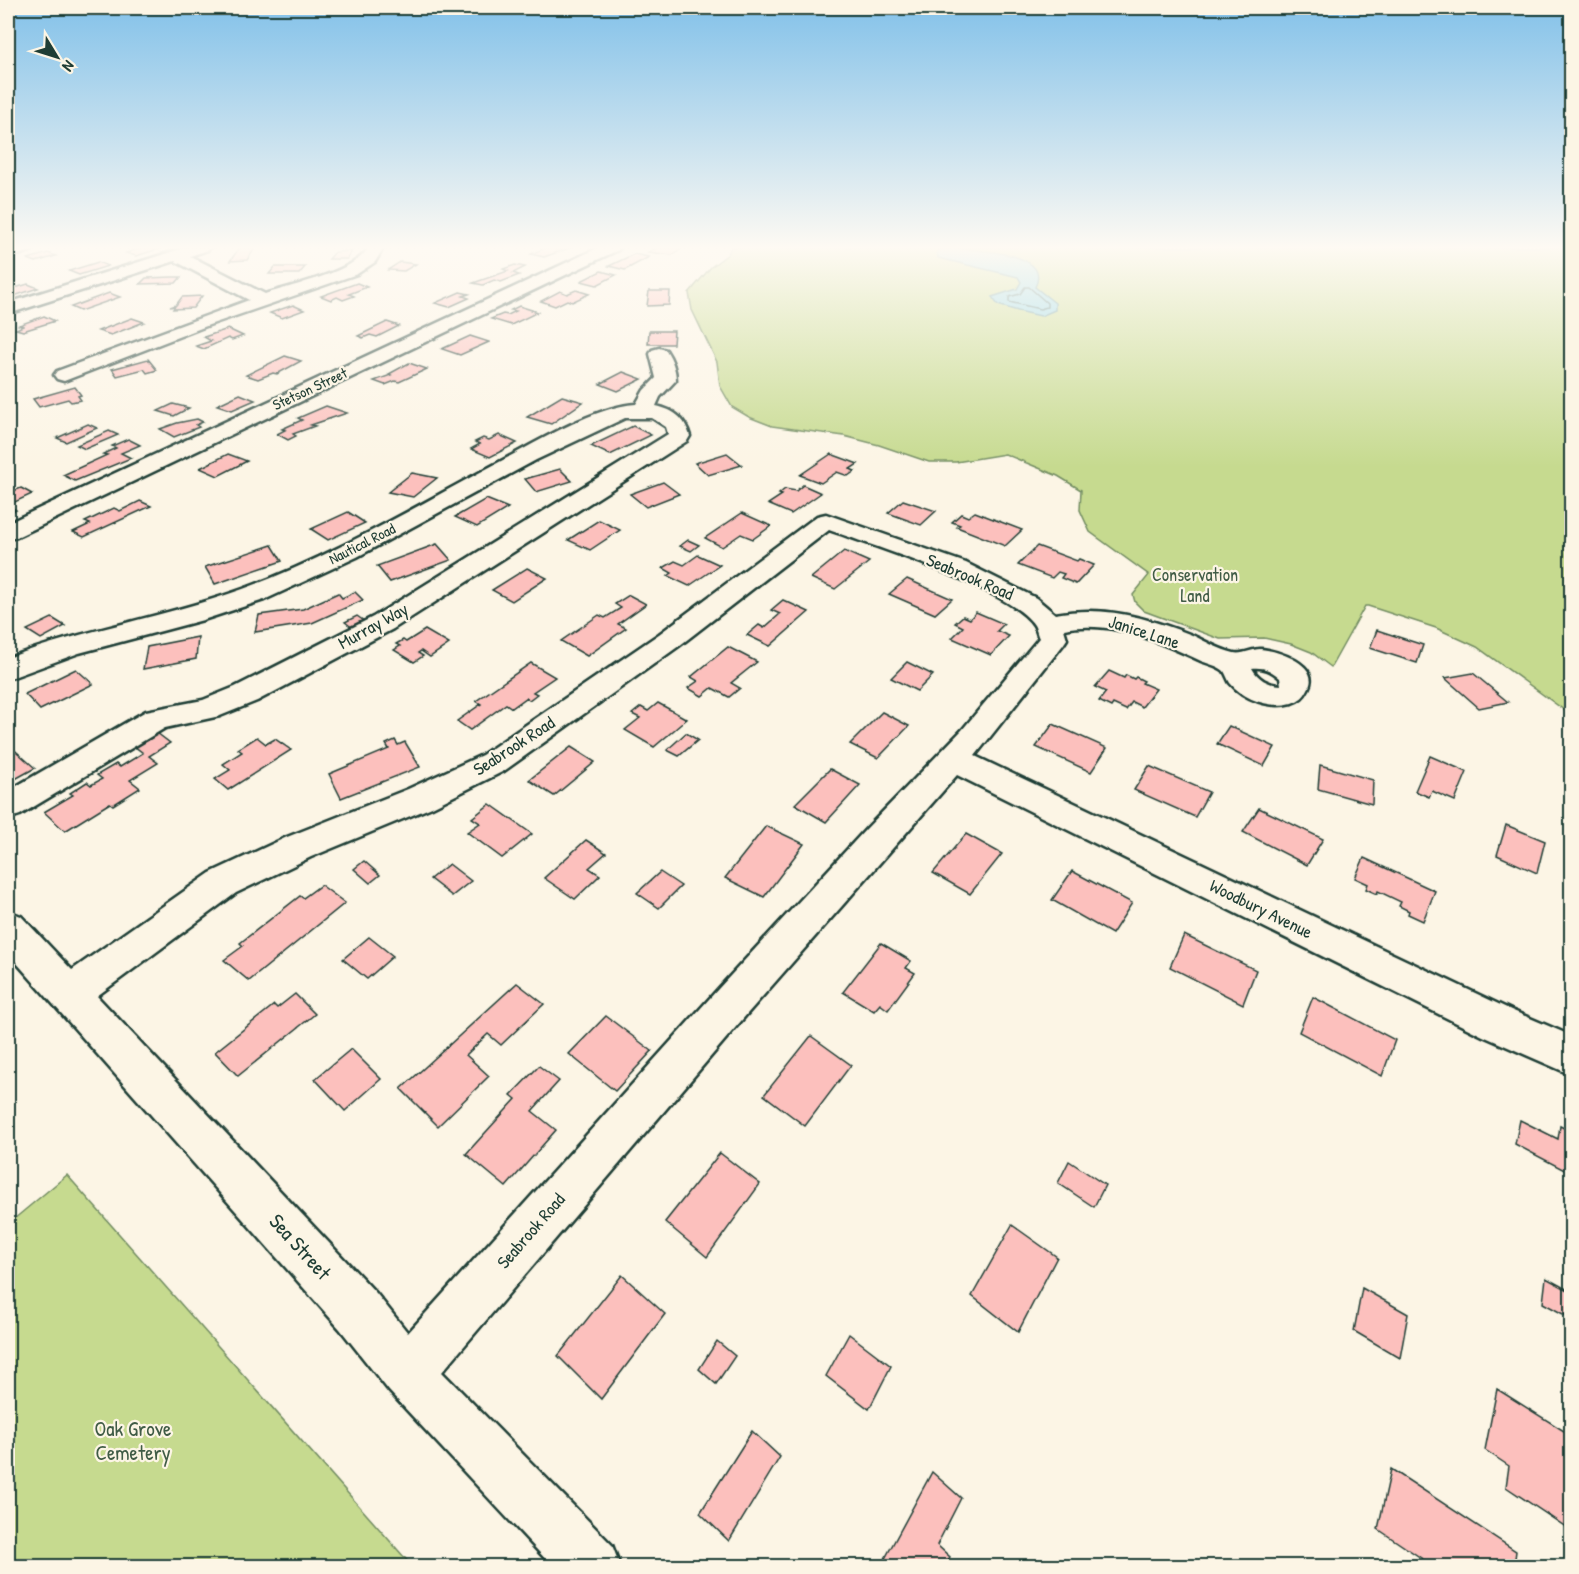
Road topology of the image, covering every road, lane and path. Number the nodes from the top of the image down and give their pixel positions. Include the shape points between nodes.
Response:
1 (205, 320) edge
2 (457, 320) edge
3 (659, 354) dead end
4 (64, 375) dead end
5 (644, 409) junction
6 (8, 532) edge
7 (1050, 623) junction
8 (1236, 665) dead end
9 (8, 669) edge
10 (953, 759) junction
11 (8, 806) edge
12 (8, 927) edge
13 (69, 994) junction
14 (1572, 1056) edge
15 (407, 1373) junction
16 (591, 1566) edge

1 - 4 street
2 - 6 street, Stetson Street
3 - 5 street via 666,380 651,394
5 - 9 street, Nautical Road via 602,419 350,551 253,595 85,641
5 - 11 street, Murray Way via 676,423 679,436 383,623 246,694 209,709 157,719
7 - 8 street, Janice Lane via 1085,617 1112,619
7 - 10 street, Seabrook Road via 1053,639
7 - 13 street, Seabrook Road via 1021,598 994,584 826,521 669,640 493,763 223,883
10 - 14 street, Woodbury Avenue
10 - 15 street, Seabrook Road via 740,993
12 - 13 street, Sea Street
13 - 15 street, Sea Street via 358,1311
15 - 16 street, Sea Street

